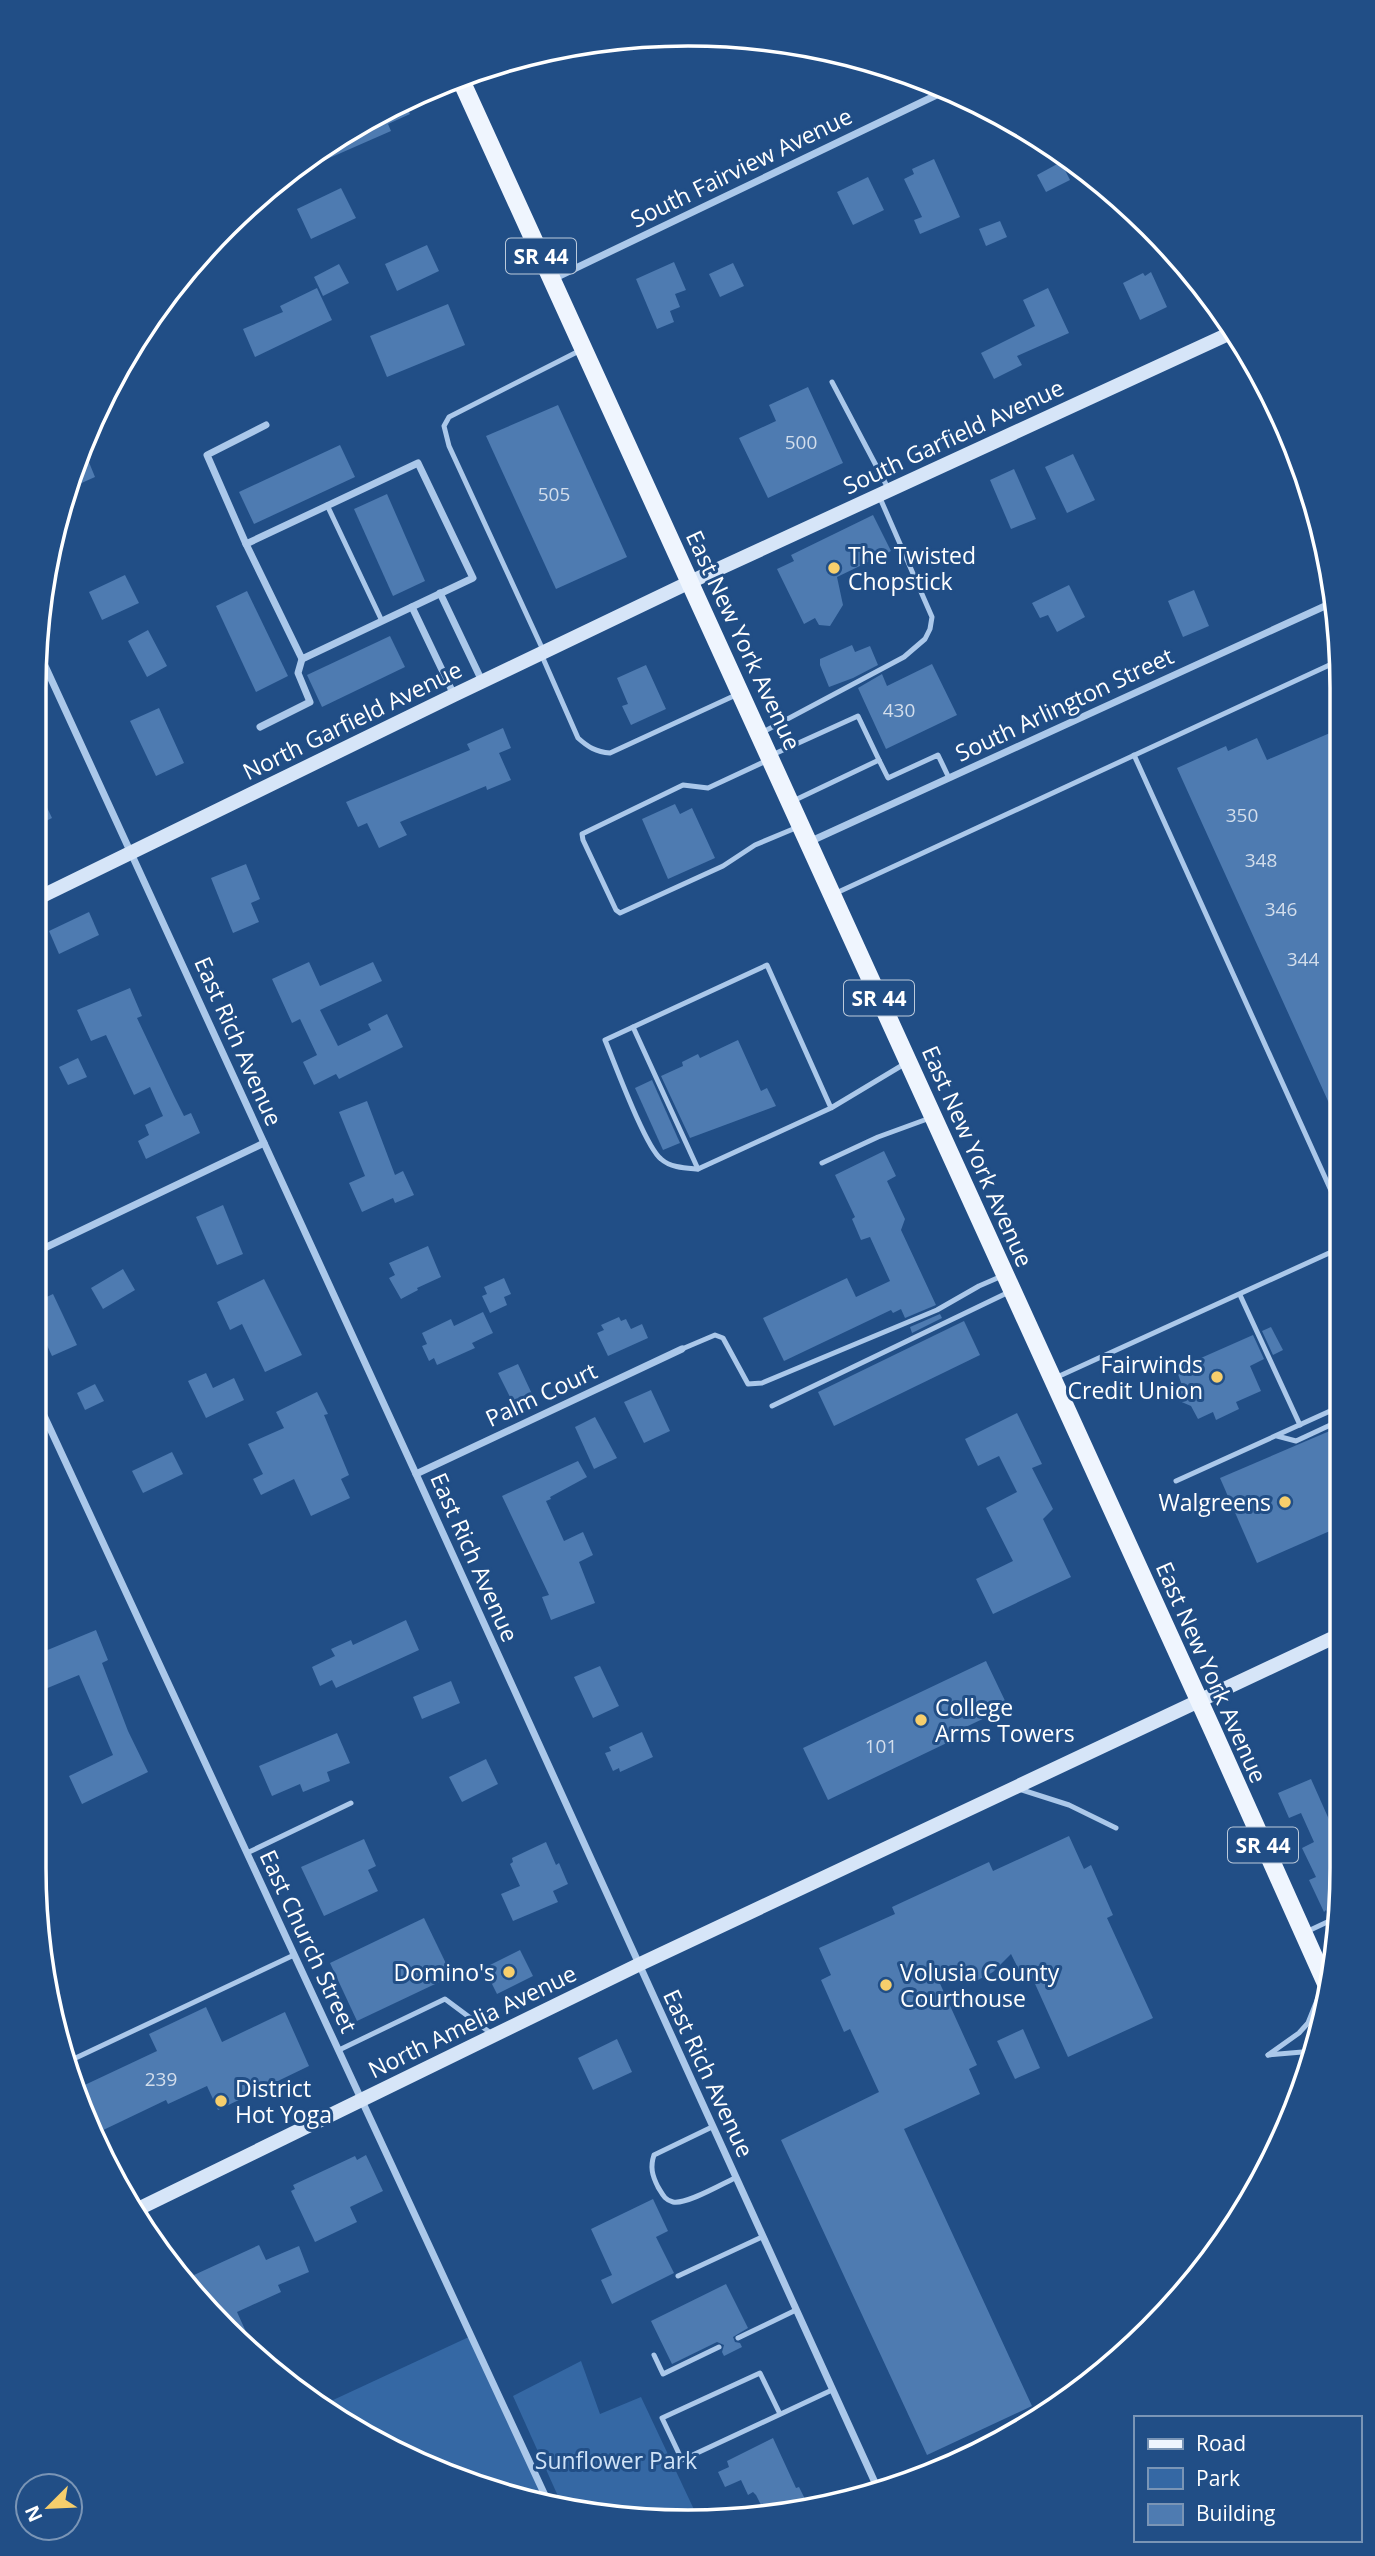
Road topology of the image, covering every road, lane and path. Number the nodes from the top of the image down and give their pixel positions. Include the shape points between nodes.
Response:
1 (464, 86) edge
2 (936, 95) edge
3 (552, 279) junction
4 (1224, 336) edge
5 (583, 348) junction
6 (832, 382) dead end
7 (266, 425) dead end
8 (884, 492) junction
9 (327, 505) junction
10 (246, 544) junction
11 (690, 582) junction
12 (440, 593) junction
13 (1324, 606) edge
14 (412, 607) junction
15 (382, 621) junction
16 (542, 653) junction
17 (302, 659) junction
18 (1329, 665) edge
19 (46, 669) edge
20 (482, 681) junction
21 (740, 692) junction
22 (454, 695) junction
23 (260, 727) dead end
24 (759, 734) junction
25 (1134, 755) junction
26 (770, 757) junction
27 (879, 760) junction
28 (949, 778) junction
29 (790, 802) junction
30 (801, 825) junction
31 (809, 842) junction
32 (132, 854) junction
33 (46, 894) edge
34 (833, 895) junction
35 (633, 1027) junction
36 (908, 1062) junction
37 (831, 1108) junction
38 (933, 1117) junction
39 (264, 1143) junction
40 (822, 1163) dead end
41 (698, 1168) junction
42 (1330, 1188) edge
43 (46, 1247) edge
44 (1330, 1252) edge
45 (1009, 1283) junction
46 (1240, 1294) junction
47 (682, 1349) joint
48 (1052, 1379) junction
49 (772, 1406) dead end
50 (1330, 1411) edge
51 (46, 1420) edge
52 (1300, 1425) junction
53 (1330, 1425) edge
54 (1275, 1436) junction
55 (416, 1474) junction
56 (1177, 1481) dead end
57 (1330, 1639) edge
58 (1199, 1702) junction
59 (1016, 1788) junction
60 (351, 1803) dead end
61 (1116, 1828) dead end
62 (247, 1853) junction
63 (1327, 1922) edge
64 (1303, 1934) junction
65 (294, 1955) junction
66 (638, 1965) junction
67 (1321, 1973) edge
68 (1313, 2013) edge
69 (495, 2036) junction
70 (339, 2050) junction
71 (1302, 2052) edge
72 (75, 2058) edge
73 (362, 2101) junction
74 (712, 2127) junction
75 (735, 2178) junction
76 (143, 2207) edge
77 (762, 2237) junction
78 (678, 2276) dead end
79 (796, 2310) junction
80 (738, 2338) dead end
81 (719, 2347) dead end
82 (654, 2356) dead end
83 (832, 2390) junction
84 (780, 2414) junction
85 (875, 2482) edge
86 (544, 2494) edge

1 - 3 main road, East New York Avenue / SR 44
2 - 3 street, South Fairview Avenue
3 - 5 main road, East New York Avenue / SR 44
4 - 8 main road, South Garfield Avenue
5 - 11 main road, East New York Avenue / SR 44
5 - 16 lane via 449,417 444,426
6 - 8 lane
7 - 10 street via 207,455
8 - 11 main road, South Garfield Avenue
8 - 24 lane via 932,617 925,639 904,657
9 - 10 street
9 - 12 street via 418,463 473,578
9 - 15 lane
10 - 17 street
11 - 16 main road, North Garfield Avenue
11 - 21 main road, East New York Avenue / SR 44
12 - 14 street
12 - 20 street
13 - 28 street, South Arlington Street
14 - 15 street
14 - 22 street
15 - 17 street
16 - 20 main road, North Garfield Avenue
16 - 21 lane via 578,738 599,752 610,753
17 - 23 street via 298,673 310,702
18 - 25 lane
19 - 32 street, East Rich Avenue
20 - 22 main road, North Garfield Avenue
21 - 24 main road, East New York Avenue / SR 44
22 - 32 main road, North Garfield Avenue
24 - 26 main road, East New York Avenue / SR 44
25 - 34 lane
25 - 42 lane
26 - 27 lane via 858,716
26 - 29 main road, East New York Avenue / SR 44
26 - 30 lane via 708,788 683,785 582,834 583,840 620,914
27 - 28 lane via 888,778 938,755
27 - 29 lane
28 - 31 street, South Arlington Street
29 - 30 main road, East New York Avenue / SR 44
30 - 31 main road, East New York Avenue / SR 44
31 - 34 main road, East New York Avenue / SR 44
32 - 33 main road, North Garfield Avenue
32 - 39 street, East Rich Avenue
34 - 36 main road, East New York Avenue / SR 44
35 - 37 lane via 766,965
35 - 41 lane
35 - 41 lane via 605,1040 650,1143 662,1160
36 - 37 lane
36 - 38 main road, East New York Avenue / SR 44
37 - 41 lane
38 - 40 lane
38 - 45 main road, East New York Avenue / SR 44
39 - 43 street
39 - 55 street, East Rich Avenue
44 - 46 lane
45 - 47 lane via 979,1286 937,1310 762,1383 748,1384 723,1338 715,1335
45 - 48 main road, East New York Avenue / SR 44
45 - 49 lane
46 - 48 lane
46 - 52 lane
47 - 55 street, Palm Court
48 - 58 main road, East New York Avenue / SR 44
50 - 52 lane
51 - 62 street, East Church Street
52 - 54 lane
53 - 54 lane via 1296,1441
54 - 56 lane
55 - 66 street, East Rich Avenue
57 - 58 main road, North Amelia Avenue
58 - 59 main road, North Amelia Avenue
58 - 64 main road, East New York Avenue / SR 44
59 - 61 lane via 1069,1805
59 - 66 main road, North Amelia Avenue
60 - 62 lane
62 - 65 street, East Church Street
63 - 64 lane
64 - 67 main road, East New York Avenue / SR 44
65 - 70 street, East Church Street
65 - 72 lane
66 - 69 main road, North Amelia Avenue
66 - 74 street, East Rich Avenue
68 - 71 lane via 1299,2033 1268,2055
69 - 70 lane via 445,1999
69 - 73 main road, North Amelia Avenue
70 - 73 street, East Church Street
73 - 76 main road, North Amelia Avenue
73 - 86 street, East Church Street
74 - 75 street, East Rich Avenue
74 - 75 lane via 654,2155 653,2177 664,2197 674,2202
75 - 77 street, East Rich Avenue
77 - 78 lane
77 - 79 street, East Rich Avenue
79 - 80 lane
79 - 83 street, East Rich Avenue
81 - 82 lane via 663,2374
83 - 84 lane
83 - 85 street, East Rich Avenue
84 - 84 lane via 682,2460 662,2418 760,2372

